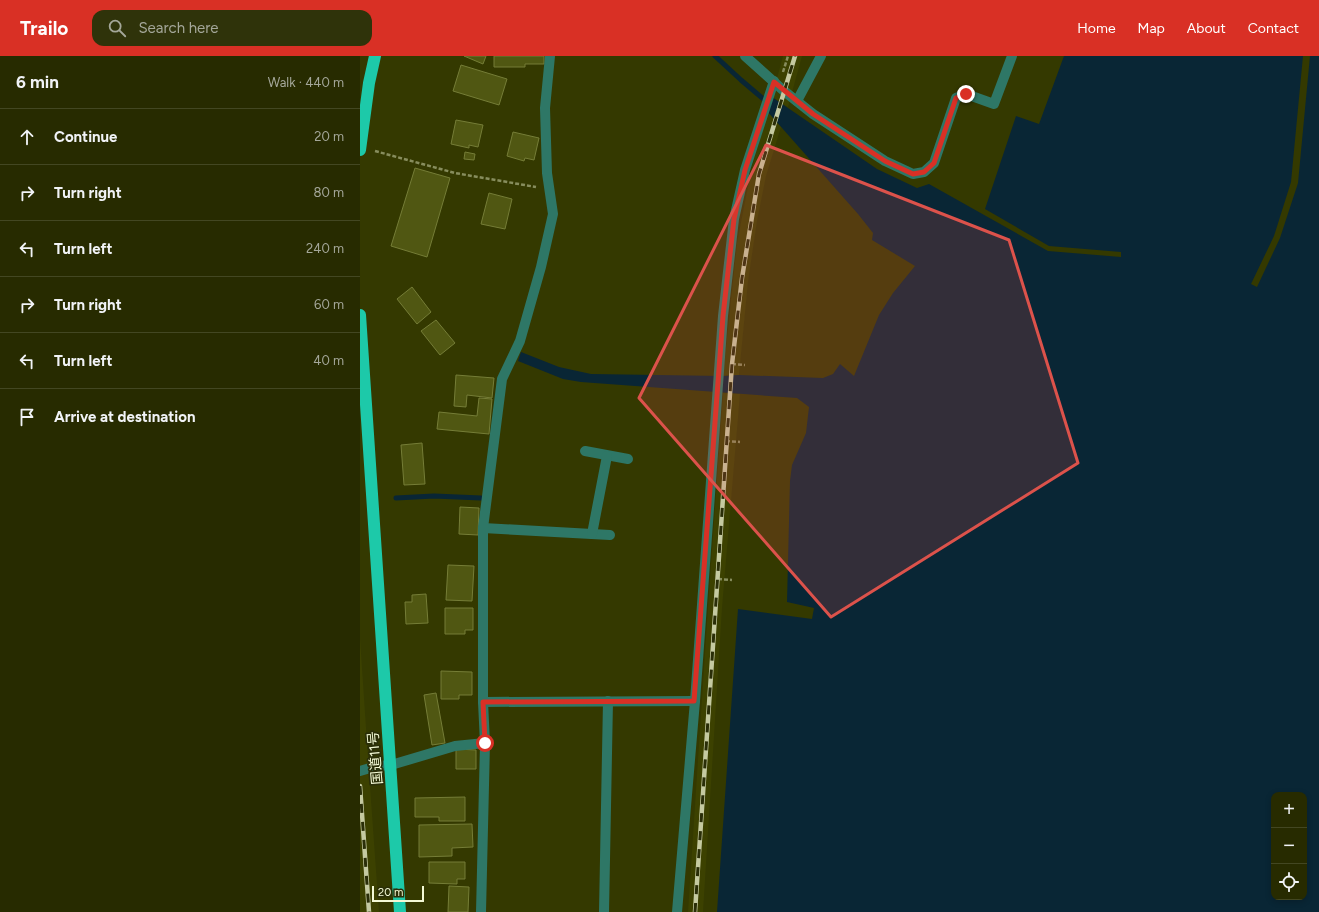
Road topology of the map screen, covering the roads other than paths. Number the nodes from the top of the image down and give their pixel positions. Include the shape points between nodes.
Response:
1 (375, 56) edge
2 (550, 56) edge
3 (746, 56) edge
4 (820, 56) edge
5 (1012, 56) edge
6 (774, 82) junction
7 (797, 101) junction
8 (366, 150) edge
9 (360, 315) edge
10 (585, 451) dead end
11 (607, 456) junction
12 (628, 459) dead end
13 (483, 528) junction
14 (592, 534) junction
15 (610, 535) dead end
16 (608, 701) junction
17 (694, 701) junction
18 (483, 702) junction
19 (485, 743) junction
20 (391, 765) junction
21 (360, 771) edge
22 (400, 912) edge
23 (481, 912) edge
24 (604, 912) edge
25 (678, 912) edge

1 - 8 highway via 369,83
2 - 13 street via 545,108 547,173 553,214 520,341 502,379
3 - 6 street
4 - 7 street
5 - 7 street via 994,104 966,94 956,98 934,163 924,172 913,174 885,161
6 - 7 street
6 - 17 street via 745,170 734,219 723,316
9 - 20 highway, 国道11号
10 - 11 street
11 - 12 street
11 - 14 street
13 - 14 street
13 - 18 street
14 - 15 street
16 - 17 street
16 - 18 street
16 - 24 street
17 - 25 street
18 - 19 street
19 - 20 street via 455,746
19 - 23 street
20 - 21 street
20 - 22 highway, 国道11号

